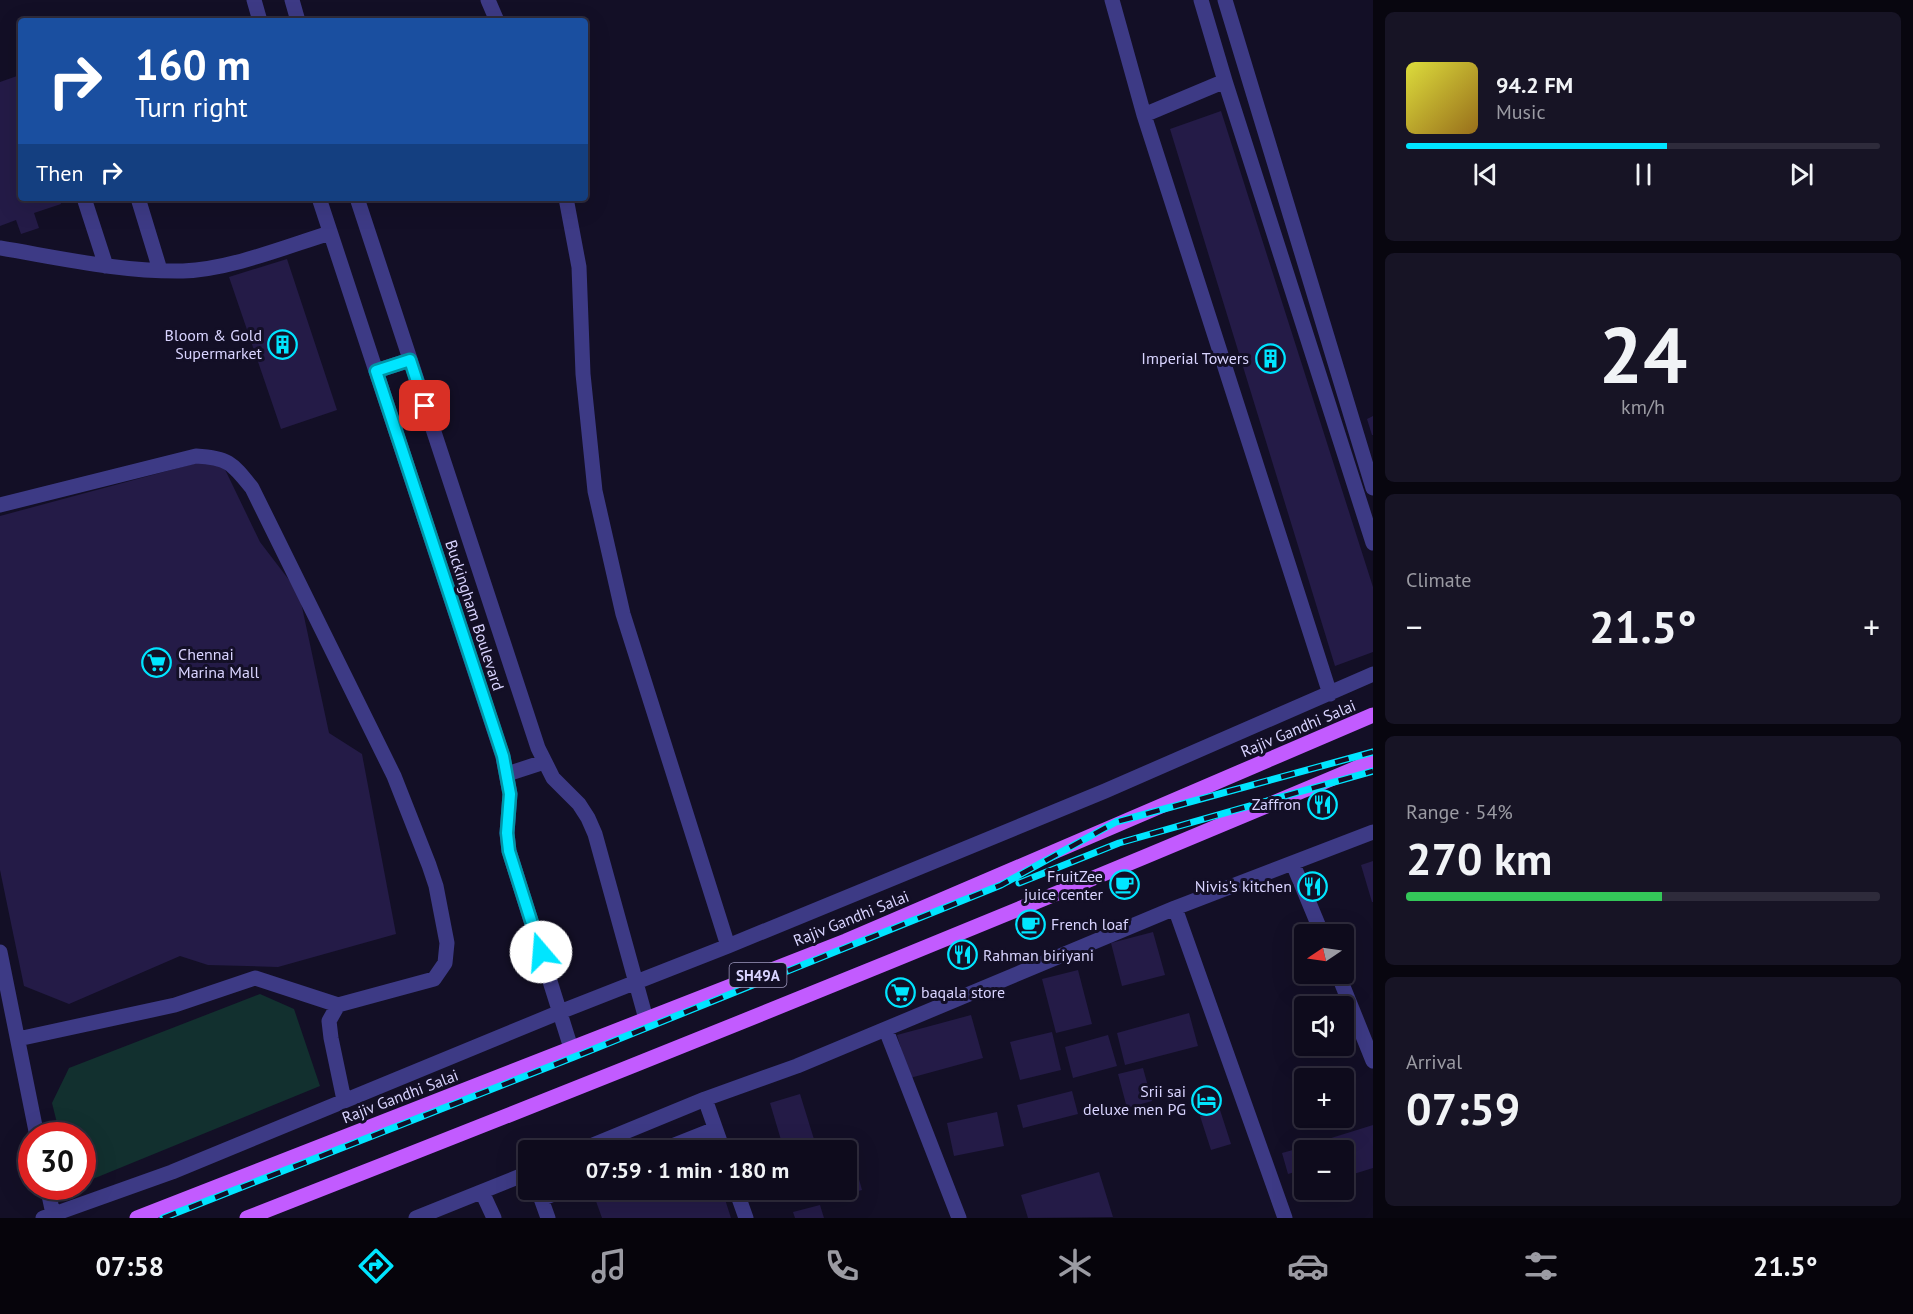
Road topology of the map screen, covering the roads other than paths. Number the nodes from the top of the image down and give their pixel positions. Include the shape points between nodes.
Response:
1 (254, 0) edge
2 (292, 0) edge
3 (488, 0) edge
4 (1112, 0) edge
5 (1201, 0) edge
6 (1225, 0) edge
7 (259, 18) edge
8 (297, 18) edge
9 (496, 18) edge
10 (1225, 81) junction
11 (1144, 115) junction
12 (85, 201) edge
13 (139, 201) edge
14 (320, 201) edge
15 (358, 201) edge
16 (567, 201) edge
17 (330, 233) junction
18 (0, 248) edge
19 (106, 266) junction
20 (160, 270) junction
21 (410, 360) junction
22 (376, 371) junction
23 (1373, 488) edge
24 (0, 505) edge
25 (1373, 543) edge
26 (1373, 674) edge
27 (1330, 694) junction
28 (1373, 715) edge
29 (1373, 761) edge
30 (544, 762) junction
31 (507, 774) junction
32 (1373, 832) edge
33 (1293, 864) junction
34 (1175, 908) junction
35 (1318, 924) edge
36 (728, 946) junction
37 (0, 952) edge
38 (635, 983) junction
39 (1342, 984) edge
40 (338, 1005) junction
41 (560, 1012) junction
42 (646, 1019) junction
43 (885, 1029) junction
44 (18, 1039) junction
45 (571, 1048) junction
46 (1373, 1061) edge
47 (705, 1099) junction
48 (344, 1100) junction
49 (34, 1122) edge
50 (716, 1129) junction
51 (606, 1140) edge
52 (688, 1140) edge
53 (720, 1140) edge
54 (518, 1177) edge
55 (482, 1192) junction
56 (47, 1200) edge
57 (542, 1200) edge
58 (740, 1200) edge
59 (48, 1216) edge
60 (136, 1218) edge
61 (247, 1218) edge
62 (416, 1218) edge
63 (494, 1218) edge
64 (548, 1218) edge
65 (746, 1218) edge
66 (959, 1218) edge
67 (1285, 1218) edge

1 - 7 street
2 - 8 street
3 - 9 street
4 - 11 street
5 - 10 street
6 - 23 street
10 - 11 street
10 - 25 street
11 - 27 street
12 - 19 street
13 - 20 street
14 - 17 street, Buckingham Boulevard
15 - 21 street, Buckingham Boulevard
16 - 36 street via 579,267 583,374 595,491 623,614
17 - 20 street via 212,267
17 - 22 street, Buckingham Boulevard
18 - 19 street
19 - 20 street
21 - 22 street
21 - 30 street, Buckingham Boulevard
22 - 31 street, Buckingham Boulevard
24 - 40 street via 196,456 219,458 237,469 252,488 394,777 432,875 447,943 445,963 434,979
26 - 27 street
27 - 36 street
28 - 42 main road, Rajiv Gandhi Salai / SH49A via 846,941
29 - 61 main road, SH49A via 507,1117
30 - 31 street
30 - 38 street, Buckingham Boulevard via 553,778 579,804 595,834
31 - 41 street, Buckingham Boulevard via 509,851
32 - 33 street
33 - 34 street
33 - 35 street
34 - 43 street
34 - 67 street
36 - 38 street
37 - 44 street
38 - 41 street
38 - 42 street, Buckingham Boulevard
39 - 46 street
40 - 44 street via 255,978 175,1005
40 - 48 street via 329,1021
41 - 45 street, Buckingham Boulevard
41 - 48 street
42 - 45 main road, Rajiv Gandhi Salai / SH49A
43 - 47 street
43 - 66 street
44 - 49 street
45 - 60 main road, Rajiv Gandhi Salai / SH49A
47 - 50 street
47 - 51 street
48 - 59 street via 172,1172
50 - 52 street
50 - 53 street
54 - 55 street
55 - 62 street
55 - 63 street
56 - 59 street
57 - 64 street
58 - 65 street

